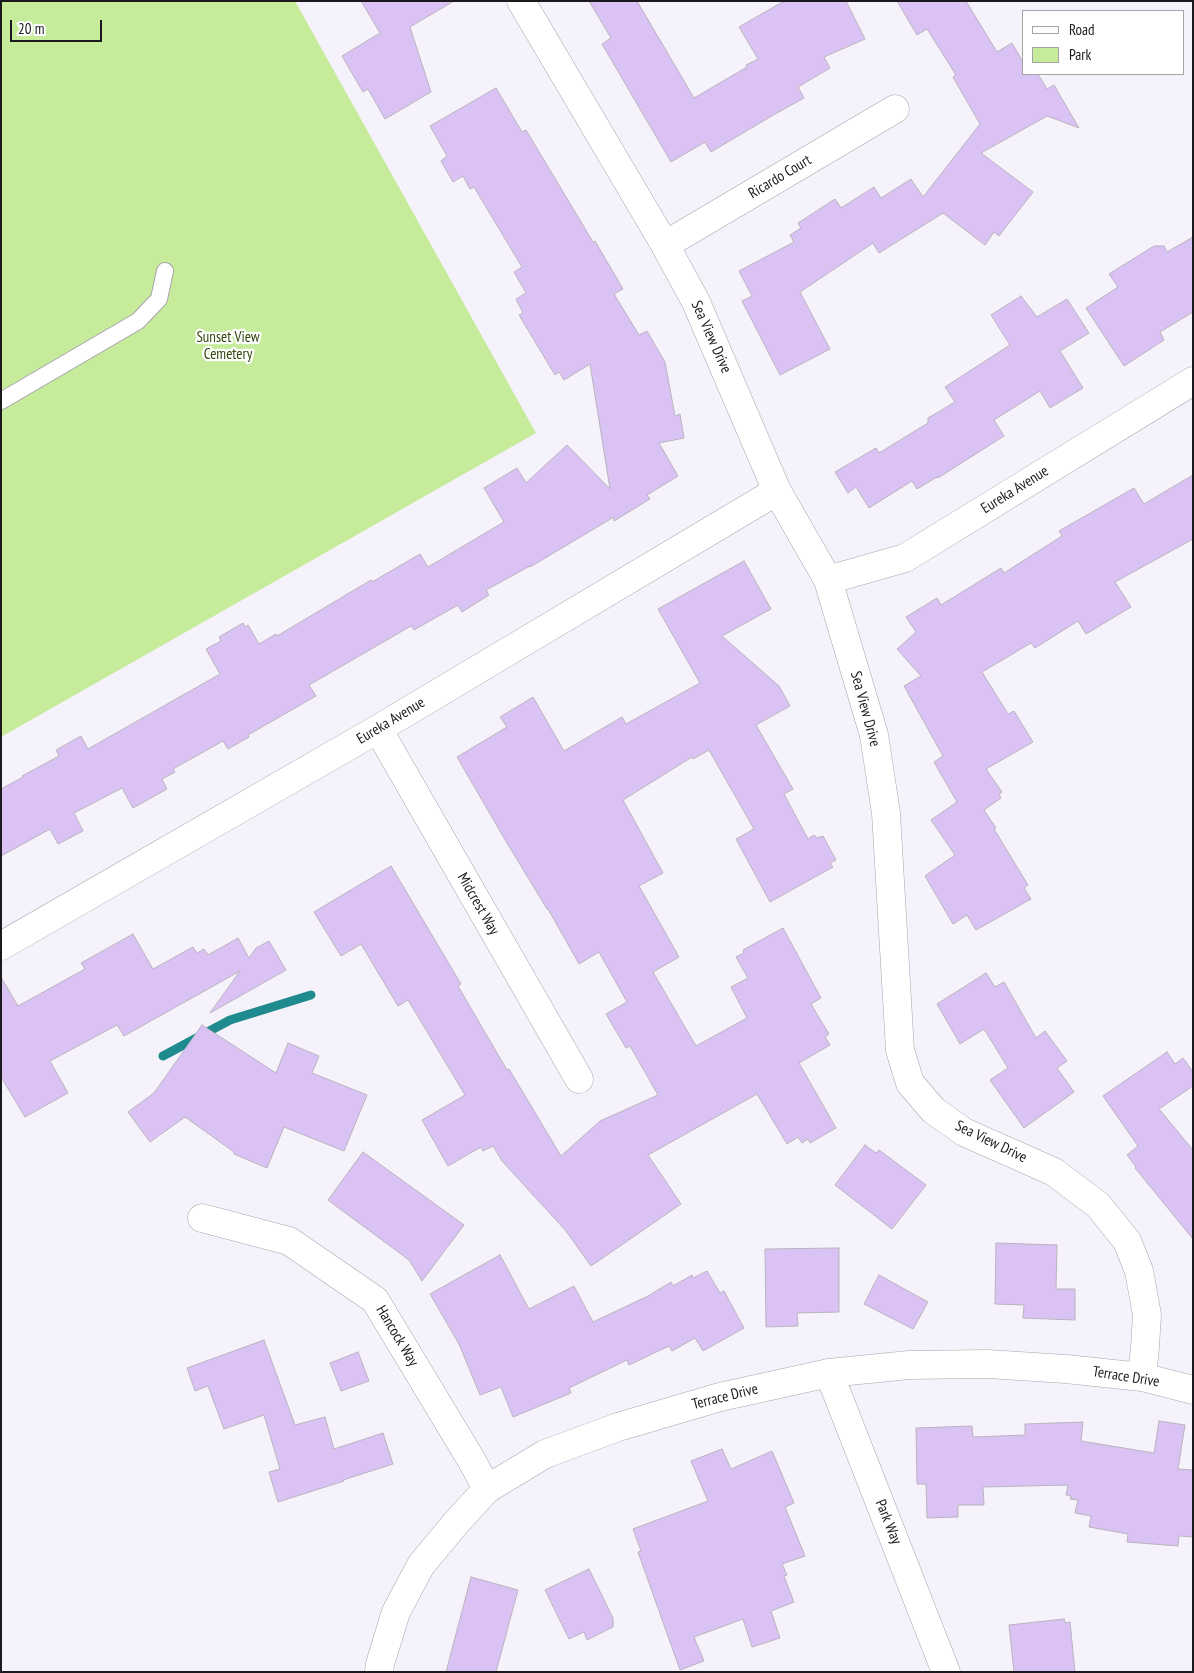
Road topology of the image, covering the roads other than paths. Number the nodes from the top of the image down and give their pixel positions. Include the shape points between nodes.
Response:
1 (521, 1) edge
2 (895, 109) dead end
3 (665, 245) junction
4 (165, 271) dead end
5 (1193, 381) edge
6 (1, 401) edge
7 (777, 491) junction
8 (828, 580) junction
9 (378, 729) junction
10 (1, 946) edge
11 (579, 1079) dead end
12 (202, 1218) dead end
13 (829, 1373) junction
14 (1142, 1377) junction
15 (1193, 1390) edge
16 (488, 1489) junction
17 (379, 1672) edge
18 (946, 1672) edge

1 - 3 street, Sea View Drive
2 - 3 street, Ricardo Court
3 - 7 street, Sea View Drive via 696,302
4 - 6 lane via 159,299 138,321
5 - 8 street, Eureka Avenue via 905,558
7 - 8 street, Sea View Drive
7 - 9 street, Eureka Avenue
8 - 14 street, Sea View Drive via 874,735 886,813 900,1050 910,1083 933,1110 964,1132 1054,1172 1098,1205 1127,1241 1139,1271 1147,1315
9 - 10 street, Eureka Avenue
9 - 11 street, Midcrest Way
12 - 16 street, Hancock Way via 290,1241 375,1300
13 - 14 street, Terrace Drive via 988,1364
13 - 16 street, Terrace Drive via 720,1397 618,1427 545,1454
13 - 18 street, Park Way
14 - 15 street, Terrace Drive
16 - 17 street, Terrace Drive via 421,1566 396,1612

